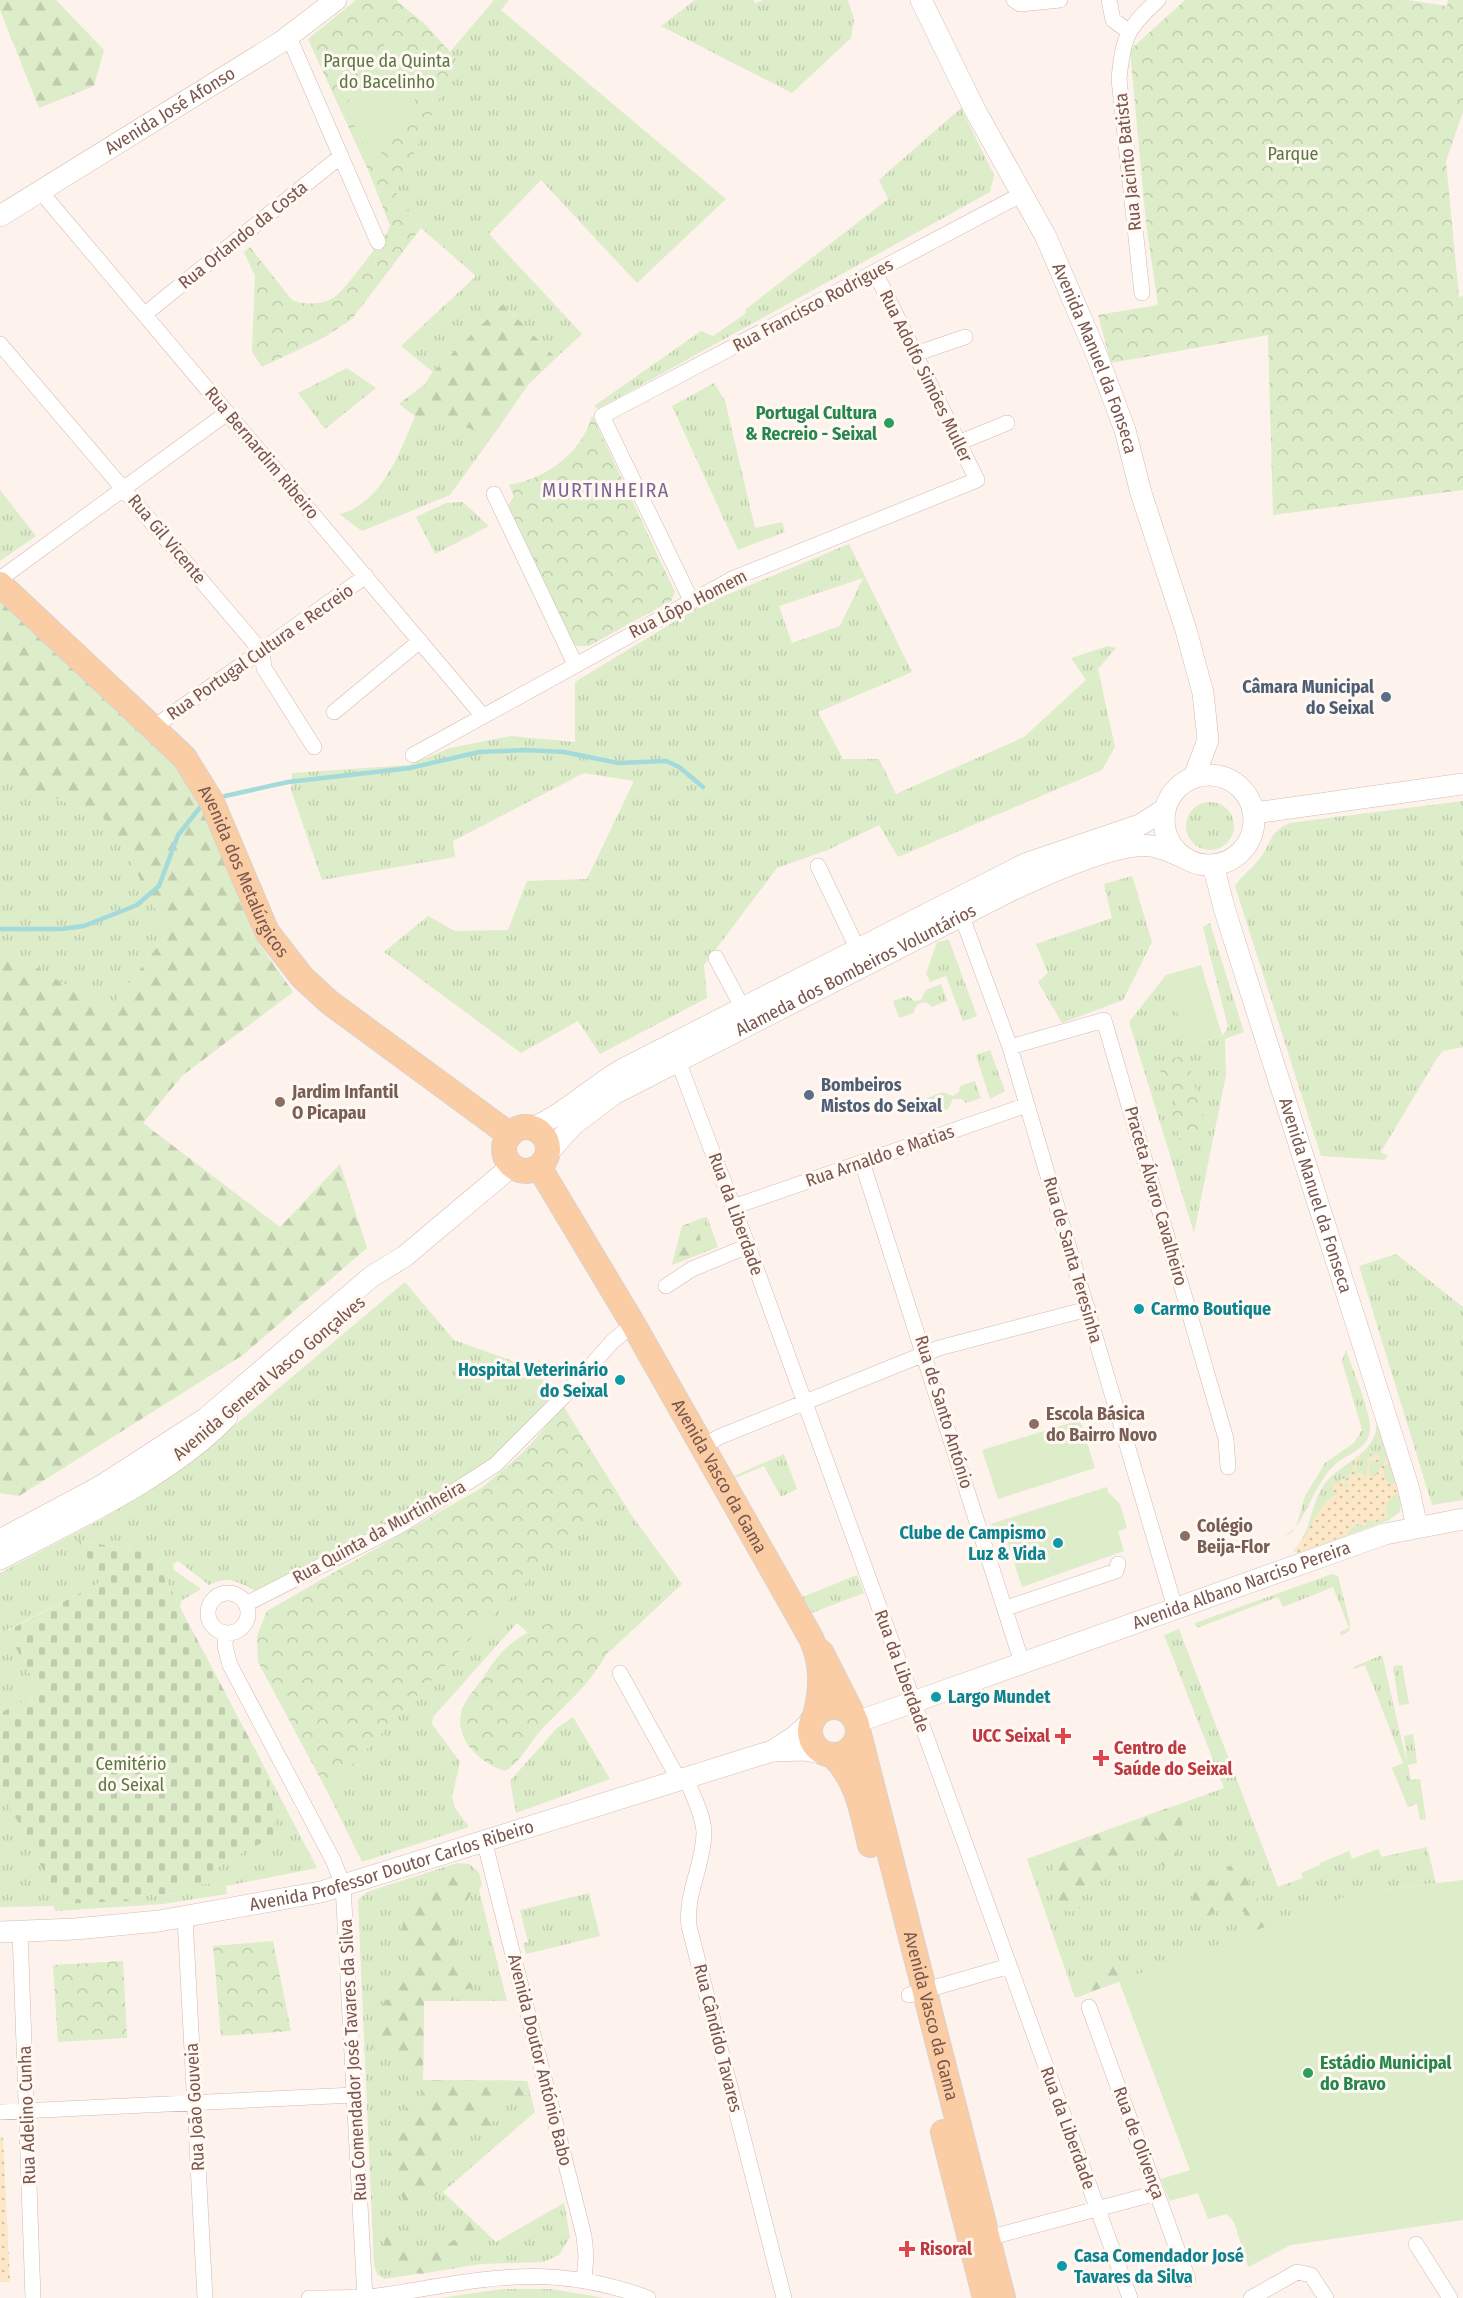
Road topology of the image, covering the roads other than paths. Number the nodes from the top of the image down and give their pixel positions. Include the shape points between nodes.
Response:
1 (336, 0) edge
2 (921, 0) edge
3 (1014, 0) edge
4 (1060, 0) edge
5 (1109, 0) edge
6 (1158, 0) edge
7 (1128, 31) junction
8 (289, 37) junction
9 (341, 156) junction
10 (41, 192) junction
11 (1024, 193) junction
12 (0, 216) edge
13 (378, 242) dead end
14 (875, 272) junction
15 (1142, 293) dead end
16 (145, 314) junction
17 (965, 338) dead end
18 (0, 344) edge
19 (915, 354) junction
20 (226, 413) junction
21 (1007, 423) dead end
22 (958, 443) junction
23 (976, 480) joint
24 (123, 486) junction
25 (494, 494) dead end
26 (366, 576) junction
27 (0, 579) edge
28 (0, 584) edge
29 (691, 600) junction
30 (420, 641) junction
31 (262, 652) junction
32 (576, 664) junction
33 (334, 712) dead end
34 (482, 716) junction
35 (154, 727) junction
36 (1208, 740) junction
37 (314, 747) dead end
38 (413, 755) dead end
39 (1194, 777) junction
40 (1225, 777) junction
41 (1463, 784) edge
42 (1165, 809) junction
43 (1254, 813) junction
44 (1187, 859) junction
45 (1213, 865) junction
46 (818, 866) dead end
47 (958, 908) junction
48 (862, 957) junction
49 (716, 958) dead end
50 (747, 1016) junction
51 (1010, 1047) junction
52 (675, 1053) junction
53 (1027, 1105) junction
54 (521, 1132) junction
55 (543, 1160) junction
56 (862, 1162) junction
57 (512, 1166) junction
58 (734, 1207) junction
59 (748, 1246) junction
60 (405, 1256) junction
61 (666, 1286) dead end
62 (1088, 1310) junction
63 (630, 1320) junction
64 (925, 1354) junction
65 (804, 1405) junction
66 (702, 1447) junction
67 (1228, 1467) dead end
68 (1463, 1519) edge
69 (1417, 1527) junction
70 (0, 1540) edge
71 (0, 1559) edge
72 (1118, 1564) dead end
73 (246, 1604) junction
74 (1006, 1608) junction
75 (1175, 1608) junction
76 (226, 1633) junction
77 (811, 1638) junction
78 (1022, 1663) junction
79 (620, 1673) dead end
80 (913, 1702) junction
81 (813, 1719) junction
82 (857, 1724) junction
83 (772, 1751) junction
84 (829, 1755) junction
85 (683, 1779) junction
86 (484, 1840) junction
87 (343, 1885) junction
88 (185, 1917) junction
89 (10, 1932) edge
90 (1009, 1966) junction
91 (916, 1993) junction
92 (1089, 2007) dead end
93 (354, 2095) junction
94 (194, 2103) junction
95 (28, 2110) junction
96 (0, 2112) edge
97 (1157, 2193) junction
98 (1097, 2208) junction
99 (979, 2241) junction
100 (1416, 2244) dead end
101 (1188, 2279) dead end
102 (584, 2281) junction
103 (364, 2297) edge
104 (33, 2298) edge
105 (205, 2298) edge
106 (309, 2298) edge
107 (648, 2298) edge
108 (784, 2298) edge
109 (985, 2298) edge
110 (1003, 2298) edge
111 (1130, 2298) edge
112 (1251, 2298) edge
113 (1326, 2298) edge
114 (1450, 2298) edge

1 - 8 main road, Avenida José Afonso
2 - 11 main road, Avenida Manuel da Fonseca via 975,110
3 - 4 street via 1020,4
5 - 7 street via 1113,20
6 - 7 street, Rua Jacinto Batista
7 - 15 street, Rua Jacinto Batista via 1119,80
8 - 9 street
8 - 10 main road, Avenida José Afonso
9 - 13 street
9 - 16 street, Rua Orlando da Costa
10 - 12 main road, Avenida José Afonso
10 - 16 street, Rua Bernardim Ribeiro
11 - 14 street, Rua Francisco Rodrigues
11 - 36 main road, Avenida Manuel da Fonseca via 1098,358 1125,430 1150,523 1200,675
14 - 19 street, Rua Adolfo Simões Muller
14 - 29 street, Rua Francisco Rodrigues via 602,416
16 - 20 street, Rua Bernardim Ribeiro
17 - 19 street
18 - 24 street, Rua Gil Vicente
19 - 22 street, Rua Adolfo Simões Muller
20 - 24 street
20 - 26 street, Rua Bernardim Ribeiro
21 - 22 street
22 - 23 street, Rua Adolfo Simões Muller
23 - 29 street, Rua Lôpo Homem via 732,579
24 - 27 street
24 - 31 street, Rua Gil Vicente
25 - 32 street
26 - 30 street, Rua Bernardim Ribeiro
26 - 31 street, Rua Portugal Cultura e Recreio
28 - 35 main road, Avenida dos Metalúrgicos
29 - 32 street, Rua Lôpo Homem
30 - 33 street
30 - 34 street, Rua Bernardim Ribeiro
31 - 35 street, Rua Portugal Cultura e Recreio
31 - 37 street, Rua Gil Vicente via 264,668
32 - 34 street, Rua Lôpo Homem
34 - 38 street, Rua Lôpo Homem
35 - 54 main road, Avenida dos Metalúrgicos via 184,757 199,779 267,932 302,976 329,1002
36 - 39 main road, Avenida Manuel da Fonseca
36 - 40 main road, Avenida Manuel da Fonseca
39 - 40 main road
39 - 42 main road via 1175,789
40 - 43 main road via 1241,787
41 - 43 main road
42 - 44 main road via 1170,843
42 - 47 main road, Alameda dos Bombeiros Voluntários via 1140,825 1025,864
43 - 45 main road via 1251,837 1242,851
44 - 45 main road
44 - 47 main road, Alameda dos Bombeiros Voluntários via 1154,846 1123,849
45 - 69 main road, Avenida Manuel da Fonseca via 1408,1486
46 - 48 street
47 - 48 main road, Alameda dos Bombeiros Voluntários
47 - 51 street, Rua de Santa Teresinha
48 - 50 main road, Alameda dos Bombeiros Voluntários
49 - 50 street
50 - 52 main road, Alameda dos Bombeiros Voluntários
51 - 53 street, Rua de Santa Teresinha
51 - 67 street, Praceta Álvaro Cavalheiro via 1104,1020 1226,1439
52 - 54 main road, Alameda dos Bombeiros Voluntários via 597,1083 554,1118
52 - 55 main road, Alameda dos Bombeiros Voluntários via 574,1124
52 - 58 street, Rua da Liberdade
53 - 56 street, Rua Arnaldo e Matias
53 - 62 street, Rua de Santa Teresinha
54 - 55 main road via 545,1138
54 - 57 main road via 504,1151
55 - 57 main road via 525,1171
55 - 63 main road
56 - 58 street, Rua Arnaldo e Matias
56 - 64 street, Rua de Santo António
57 - 60 main road, Avenida General Vasco Gonçalves
58 - 59 street, Rua da Liberdade
59 - 61 street via 692,1269
59 - 65 street, Rua da Liberdade
60 - 70 main road, Avenida General Vasco Gonçalves via 371,1277 206,1418 101,1486
60 - 71 main road, Avenida General Vasco Gonçalves via 378,1286 183,1453 112,1500
62 - 64 street
62 - 75 street, Rua de Santa Teresinha
63 - 66 main road, Avenida Vasco da Gama
63 - 73 street, Rua Quinta da Murtinheira via 563,1397 495,1465 401,1525
64 - 65 street
64 - 74 street, Rua de Santo António
65 - 66 street
65 - 80 street, Rua da Liberdade
66 - 77 main road, Avenida Vasco da Gama
68 - 69 main road, Avenida Albano Narciso Pereira
69 - 75 main road, Avenida Albano Narciso Pereira via 1368,1540
72 - 74 street via 1116,1571
73 - 76 street via 246,1622 238,1630
73 - 76 street via 229,1593 211,1602 209,1622
74 - 78 street, Rua de Santo António
75 - 78 main road, Avenida Albano Narciso Pereira
76 - 87 street, Rua Comendador José Tavares da Silva via 230,1665
77 - 81 main road, Avenida Vasco da Gama via 820,1676
77 - 82 main road, Avenida Vasco da Gama via 828,1663
78 - 80 main road, Avenida Albano Narciso Pereira
79 - 85 street, Rua Cândido Tavares
80 - 82 main road, Avenida Albano Narciso Pereira
80 - 90 street, Rua da Liberdade
81 - 82 main road via 824,1709 838,1707
81 - 83 main road
81 - 84 main road via 812,1740
82 - 84 main road via 848,1752
82 - 91 main road, Avenida Vasco da Gama
83 - 84 main road via 804,1750
83 - 85 main road, Avenida Professor Doutor Carlos Ribeiro
84 - 91 main road, Avenida Vasco da Gama via 847,1771 858,1797
85 - 86 main road, Avenida Professor Doutor Carlos Ribeiro
85 - 108 street, Rua Cândido Tavares via 704,1835 689,1903 689,1926
86 - 87 main road, Avenida Professor Doutor Carlos Ribeiro
86 - 102 street, Avenida Doutor António Babo via 584,2236
87 - 88 main road, Avenida Professor Doutor Carlos Ribeiro
87 - 93 street, Rua Comendador José Tavares da Silva
88 - 89 main road, Avenida Professor Doutor Carlos Ribeiro
88 - 94 street, Rua João Gouveia
89 - 95 street, Rua Adelino Cunha
90 - 91 street
90 - 98 street, Rua da Liberdade
91 - 99 main road, Avenida Vasco da Gama
92 - 97 street, Rua de Olivença
93 - 94 street
93 - 103 street, Rua Comendador José Tavares da Silva
94 - 95 street
94 - 105 street, Rua João Gouveia
95 - 96 street
95 - 104 street, Rua Adelino Cunha
97 - 98 street
97 - 101 street, Rua de Olivença
98 - 99 street
98 - 111 street, Rua da Liberdade
99 - 109 main road, Avenida Vasco da Gama
99 - 110 main road, Avenida Vasco da Gama
100 - 114 street
102 - 103 street via 509,2276
102 - 107 street
103 - 106 street
112 - 113 street via 1297,2272 1311,2275

